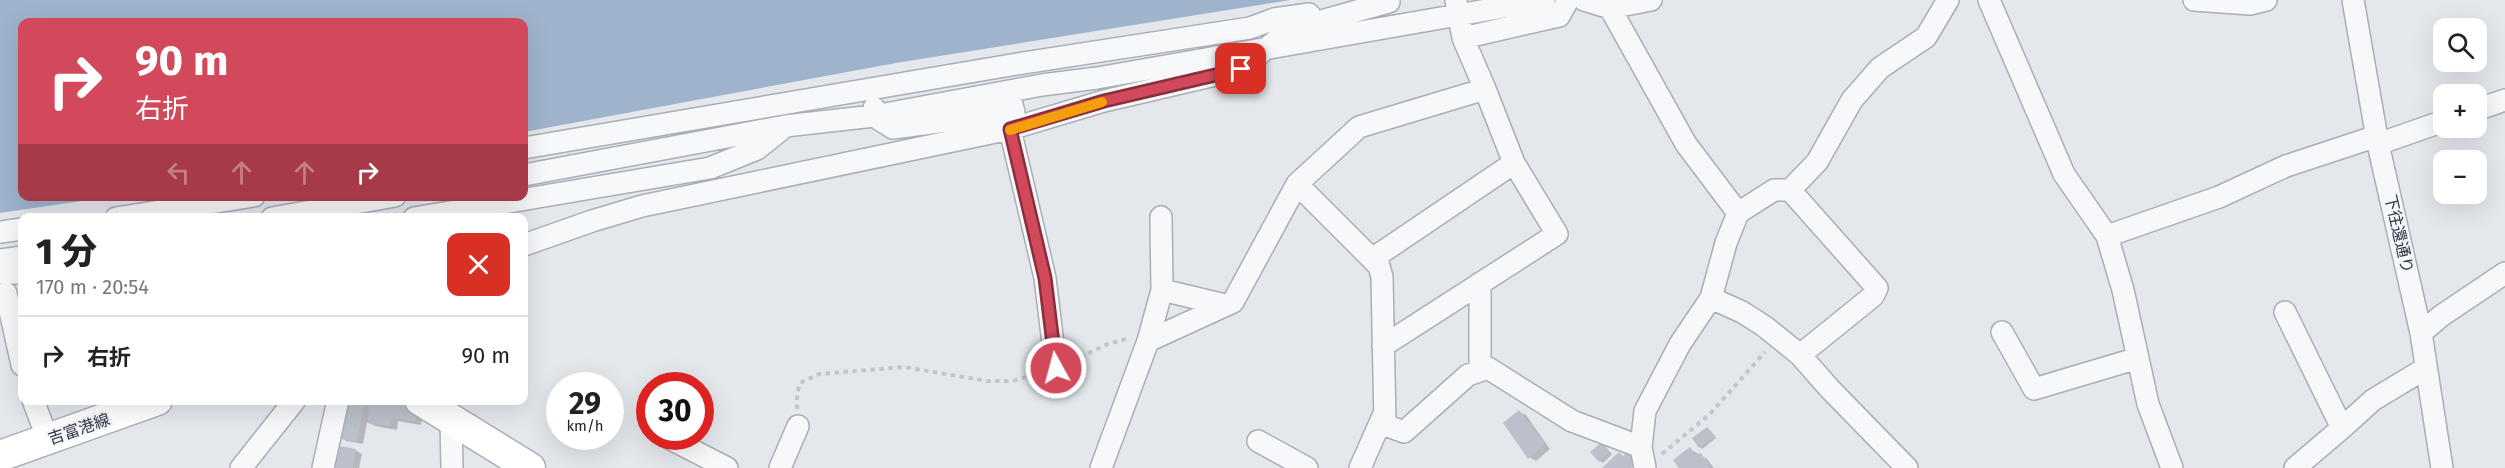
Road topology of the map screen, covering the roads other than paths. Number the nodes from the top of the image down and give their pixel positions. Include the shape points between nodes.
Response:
1 (1544, 0) edge
2 (1568, 0) edge
3 (1584, 0) edge
4 (1651, 0) edge
5 (1948, 0) edge
6 (1989, 0) edge
7 (2194, 0) edge
8 (2266, 0) edge
9 (2353, 0) edge
10 (1398, 1) edge
11 (1457, 7) edge
12 (1610, 8) junction
13 (1463, 38) junction
14 (1265, 48) junction
15 (1013, 78) junction
16 (880, 88) junction
17 (1485, 89) junction
18 (2505, 100) edge
19 (2487, 106) edge
20 (874, 116) junction
21 (1012, 121) junction
22 (2433, 125) edge
23 (785, 126) junction
24 (705, 132) junction
25 (2378, 140) junction
26 (532, 146) edge
27 (658, 150) junction
28 (1514, 163) junction
29 (528, 175) edge
30 (665, 177) junction
31 (528, 179) edge
32 (1297, 184) junction
33 (1790, 190) junction
34 (537, 198) junction
35 (528, 199) edge
36 (245, 201) edge
37 (367, 201) edge
38 (519, 201) edge
39 (671, 201) junction
40 (231, 209) edge
41 (184, 213) edge
42 (300, 213) edge
43 (445, 213) edge
44 (1738, 213) junction
45 (1161, 217) dead end
46 (18, 230) edge
47 (0, 232) edge
48 (2107, 236) junction
49 (528, 244) edge
50 (0, 254) edge
51 (18, 256) edge
52 (18, 257) edge
53 (1372, 259) junction
54 (0, 260) edge
55 (2505, 273) edge
56 (18, 277) edge
57 (1480, 283) junction
58 (7, 288) edge
59 (1162, 290) junction
60 (1711, 298) junction
61 (1225, 305) junction
62 (2285, 312) dead end
63 (2002, 332) dead end
64 (2421, 333) junction
65 (1148, 341) junction
66 (18, 344) edge
67 (1383, 346) junction
68 (1800, 356) junction
69 (2138, 358) junction
70 (1056, 368) road end
71 (2426, 368) junction
72 (1480, 370) junction
73 (35, 405) edge
74 (143, 405) edge
75 (291, 405) edge
76 (337, 405) edge
77 (428, 405) edge
78 (1383, 416) junction
79 (451, 420) junction
80 (798, 426) road end
81 (2342, 428) junction
82 (48, 440) junction
83 (1258, 441) dead end
84 (692, 450) edge
85 (0, 456) edge
86 (1647, 458) edge
87 (241, 468) edge
88 (323, 468) edge
89 (452, 468) edge
90 (530, 468) edge
91 (727, 468) edge
92 (780, 468) edge
93 (1101, 468) edge
94 (1307, 468) edge
95 (1359, 468) edge
96 (1907, 468) edge
97 (2172, 468) edge
98 (2295, 468) edge
99 (2442, 468) edge

1 - 11 street
2 - 13 street via 1559,16
3 - 12 street
4 - 12 street
5 - 33 street via 1926,38 1880,68 1852,100 1817,162
6 - 48 street via 2064,174
7 - 8 street via 2250,4
9 - 25 street, 下往還通り
10 - 14 street via 1289,30
10 - 15 street via 1274,19 1250,28
11 - 13 street
11 - 14 street
12 - 44 street via 1686,144
13 - 17 street
14 - 15 street via 1042,85
14 - 21 street via 1241,69
15 - 16 street
15 - 20 street
15 - 21 street
16 - 20 street
16 - 24 street
17 - 28 street
17 - 32 street via 1359,127
18 - 19 street
20 - 21 street via 893,128
20 - 23 street
21 - 39 street
21 - 70 street via 1045,278
22 - 25 street
23 - 24 street
23 - 30 street via 757,149 710,168
24 - 26 street via 562,148
24 - 27 street
25 - 48 street via 2286,166 2219,197
25 - 64 street, 下往還通り
27 - 29 street
27 - 30 street
28 - 53 street
28 - 57 street via 1557,234
30 - 34 street
30 - 39 street
31 - 34 street
32 - 53 street
32 - 61 street via 1233,302
33 - 44 street via 1774,190
33 - 68 street via 1877,288 1873,296
34 - 35 street
36 - 40 street
37 - 42 street
38 - 43 street
39 - 49 street via 592,221
40 - 41 street
44 - 60 street
45 - 59 street
46 - 47 street
48 - 69 street
50 - 51 street
52 - 54 street
53 - 67 street via 1382,277
55 - 64 street
56 - 58 street
57 - 67 street
57 - 72 street
58 - 66 street
59 - 61 street
59 - 65 street
60 - 68 street via 1742,312
60 - 86 street via 1680,344 1645,411
61 - 65 street
62 - 81 street
63 - 69 street via 2034,389
64 - 71 street, 下往還通り
65 - 93 street
67 - 78 street
68 - 96 street
69 - 97 street via 2148,404
71 - 81 street via 2373,400
71 - 99 street, 下往還通り
72 - 78 street via 1468,375 1404,432 1385,425
72 - 86 street via 1488,368 1572,421
73 - 82 street
74 - 82 main road, 吉富港線
75 - 87 street
76 - 88 street
77 - 79 main road
78 - 95 street
79 - 89 street
79 - 90 main road
80 - 92 street
81 - 98 street
82 - 85 main road, 吉富港線
83 - 94 street
84 - 91 street

